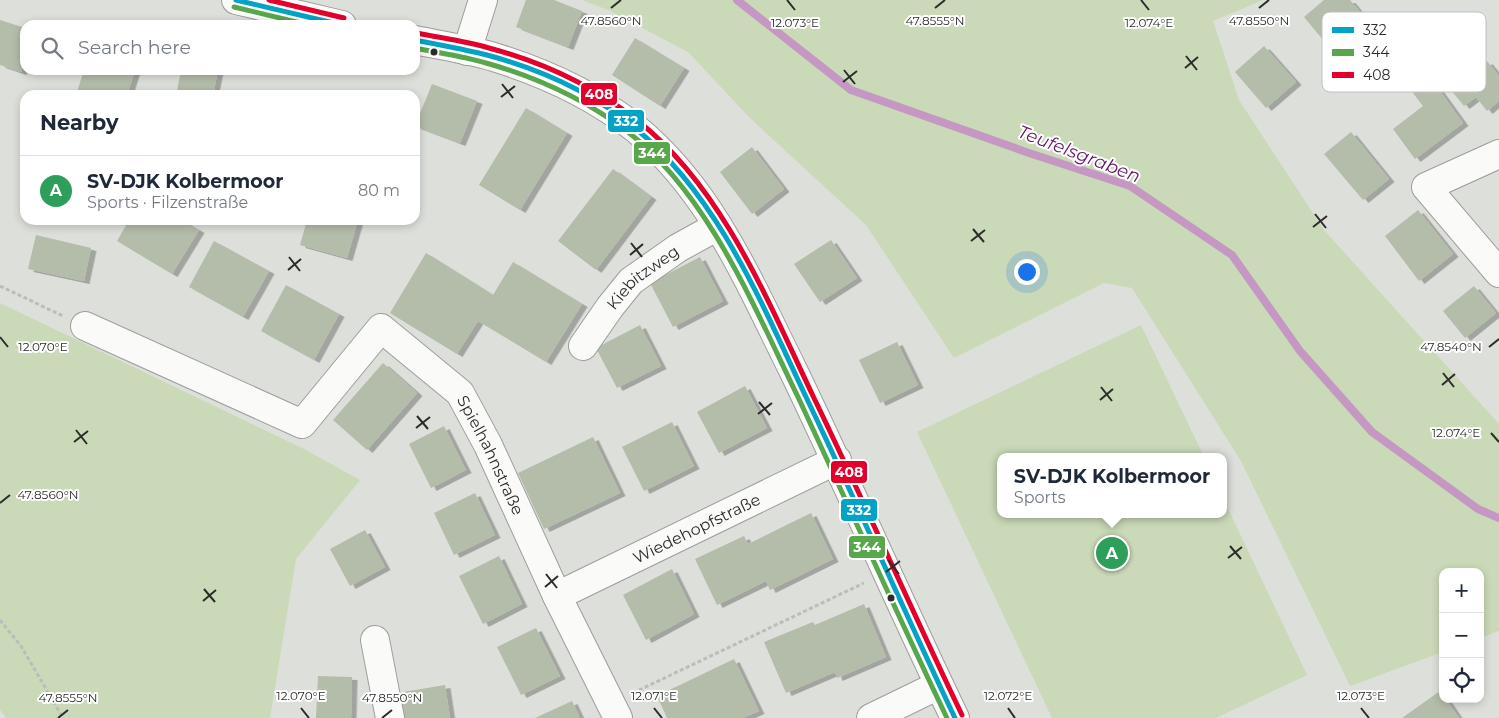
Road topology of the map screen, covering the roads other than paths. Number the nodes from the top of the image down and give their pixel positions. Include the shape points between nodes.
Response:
1 (236, 0) edge
2 (482, 0) edge
3 (327, 15) edge
4 (420, 41) edge
5 (467, 51) junction
6 (1499, 154) edge
7 (718, 226) junction
8 (1499, 273) edge
9 (86, 326) road end
10 (583, 346) dead end
11 (837, 460) junction
12 (557, 596) junction
13 (375, 640) dead end
14 (939, 686) junction
15 (615, 711) edge
16 (390, 718) edge
17 (871, 718) edge
18 (955, 718) edge

1 - 3 street
2 - 5 street
4 - 5 street
5 - 7 street via 499,58 540,73 594,100 634,127 692,186
6 - 8 street via 1426,187
7 - 10 street, Kiebitzweg via 678,248 631,281
7 - 11 street via 738,259
9 - 12 street, Spielhahnstraße via 302,424 381,328 460,393 488,445
11 - 12 street, Wiedehopfstraße
11 - 14 street
12 - 15 street, Spielhahnstraße
13 - 16 street
14 - 17 street
14 - 18 street

